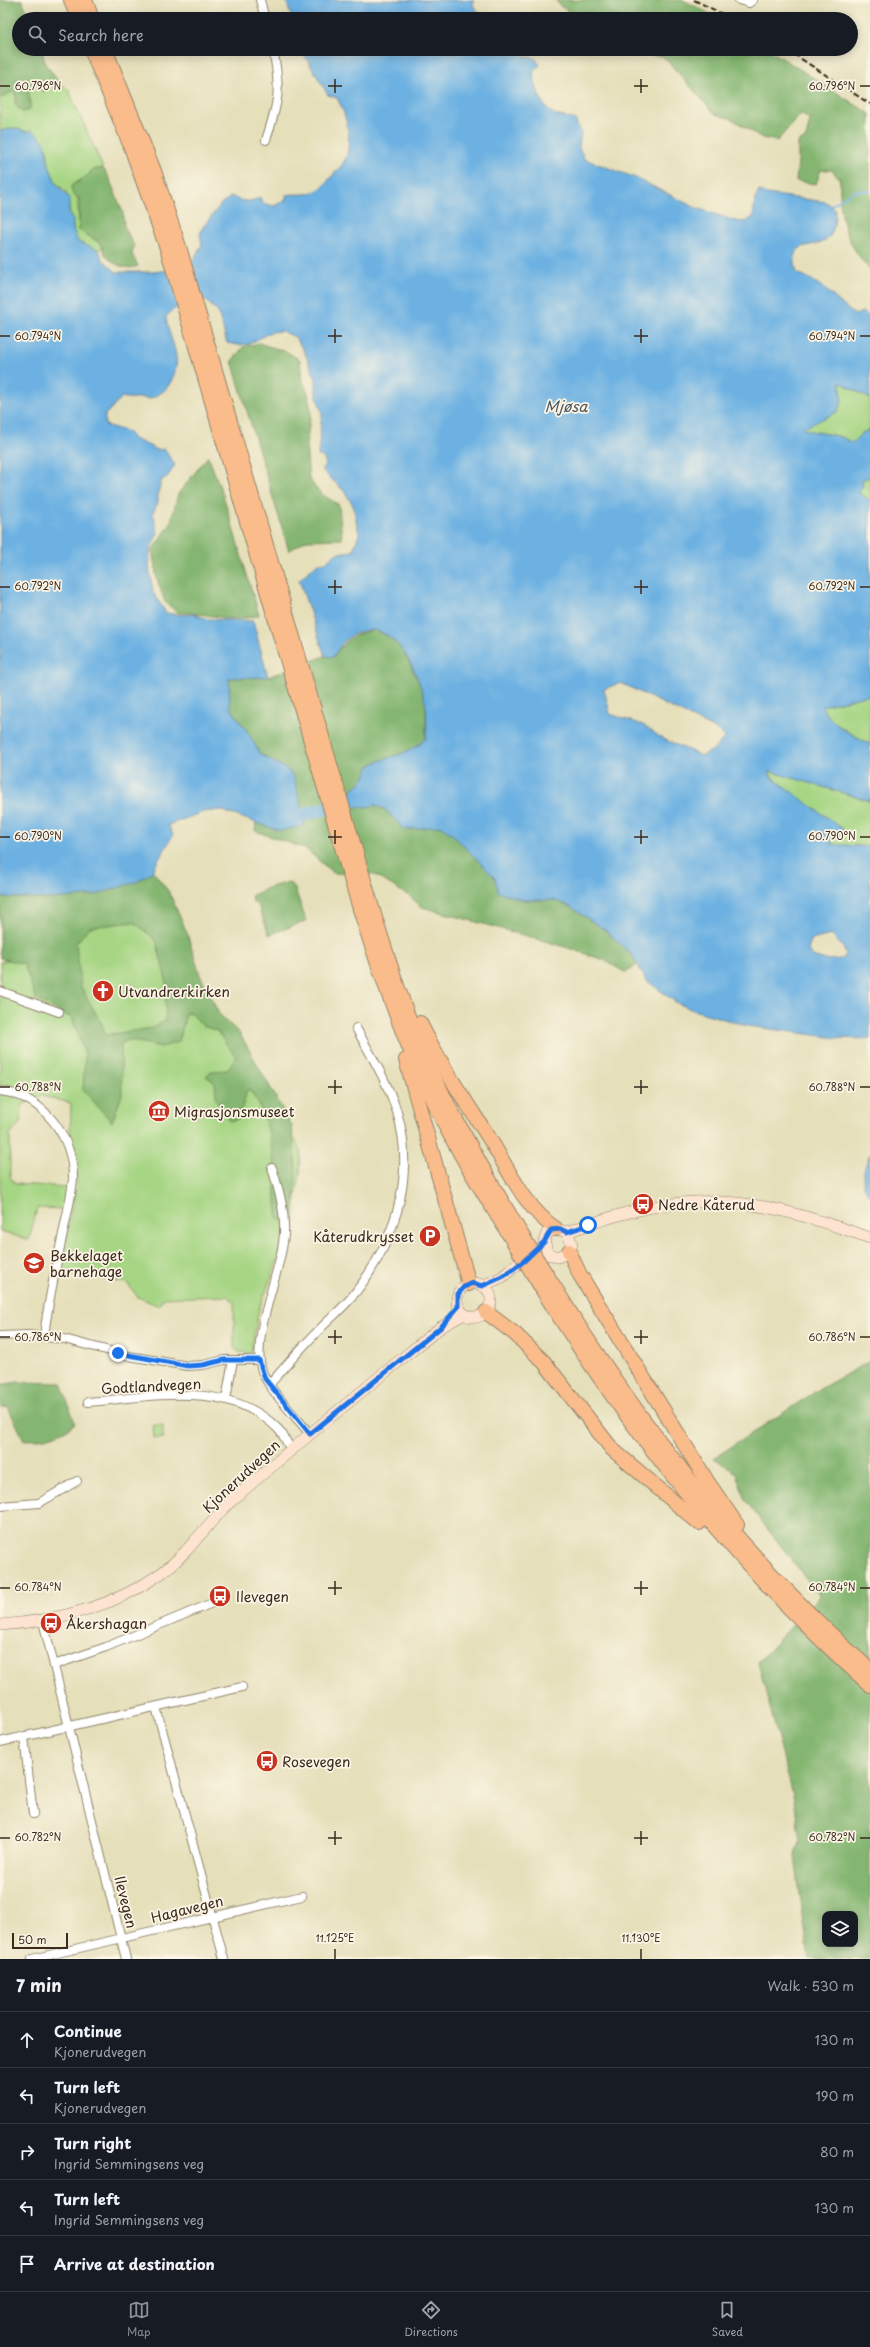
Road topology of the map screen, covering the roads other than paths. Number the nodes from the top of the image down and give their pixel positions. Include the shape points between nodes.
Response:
1 (71, 0) edge
2 (85, 0) edge
3 (260, 0) edge
4 (739, 0) edge
5 (753, 0) edge
6 (75, 12) edge
7 (89, 12) edge
8 (263, 12) edge
9 (94, 56) edge
10 (108, 56) edge
11 (274, 56) edge
12 (266, 140) dead end
13 (174, 249) junction
14 (391, 986) junction
15 (0, 991) edge
16 (59, 1012) dead end
17 (356, 1028) dead end
18 (0, 1091) edge
19 (272, 1168) dead end
20 (566, 1238) junction
21 (870, 1238) edge
22 (544, 1242) junction
23 (549, 1254) junction
24 (524, 1261) junction
25 (502, 1277) junction
26 (476, 1285) junction
27 (546, 1285) junction
28 (490, 1296) junction
29 (461, 1310) junction
30 (486, 1312) junction
31 (0, 1336) edge
32 (44, 1337) junction
33 (233, 1360) junction
34 (259, 1360) junction
35 (270, 1384) junction
36 (226, 1399) junction
37 (88, 1402) dead end
38 (310, 1434) junction
39 (291, 1450) junction
40 (77, 1481) dead end
41 (0, 1506) edge
42 (739, 1557) junction
43 (780, 1583) junction
44 (218, 1600) dead end
45 (43, 1621) junction
46 (0, 1625) edge
47 (54, 1665) junction
48 (870, 1670) edge
49 (870, 1685) edge
50 (242, 1687) dead end
51 (156, 1707) junction
52 (69, 1727) junction
53 (24, 1736) junction
54 (0, 1742) edge
55 (33, 1814) dead end
56 (302, 1896) dead end
57 (212, 1916) junction
58 (121, 1938) junction
59 (32, 1959) edge
60 (126, 1959) edge
61 (224, 1959) edge

1 - 6 highway
2 - 7 highway
3 - 8 street
4 - 5 street via 749,3
9 - 13 highway
10 - 13 highway via 147,152
11 - 12 street via 279,88 276,112
13 - 14 highway via 342,827
14 - 20 highway via 526,1198 545,1220
14 - 26 highway
14 - 27 highway, bridge via 409,1049 436,1106 467,1165 517,1236
15 - 16 street
17 - 35 street via 378,1068 397,1113 404,1147 401,1199 390,1231 368,1275 350,1299 316,1332
18 - 32 street via 27,1098 49,1115 67,1144 72,1162 72,1188 49,1298
19 - 34 street via 282,1200 283,1238 263,1327
20 - 21 main road, Kjonerudvegen via 626,1213 672,1204 722,1202 793,1212
20 - 22 main road, Kjonerudvegen via 547,1233
20 - 23 main road, Kjonerudvegen via 558,1257
20 - 43 highway via 575,1266 713,1491
22 - 23 main road
22 - 24 main road, Kjonerudvegen
23 - 24 main road, Kjonerudvegen
24 - 25 main road, Kjonerudvegen
25 - 26 main road, Kjonerudvegen
25 - 28 main road, Kjonerudvegen
26 - 28 main road
26 - 29 main road, Kjonerudvegen via 459,1292 457,1300
27 - 42 highway via 582,1353 634,1428
27 - 43 highway via 664,1450 732,1532
28 - 30 main road, Kjonerudvegen
29 - 30 main road via 473,1317
29 - 38 main road, Kjonerudvegen
30 - 42 highway via 515,1334 544,1362 612,1449
31 - 32 street
32 - 33 street via 188,1366
33 - 34 street
33 - 36 street
34 - 35 street via 265,1379
35 - 38 street
36 - 37 street, Godtlandvegen via 203,1395
36 - 39 street, Godtlandvegen via 272,1424 279,1430
38 - 39 main road, Kjonerudvegen
39 - 45 main road, Kjonerudvegen via 229,1503 179,1558 160,1574 113,1600
40 - 41 street via 39,1503
42 - 49 highway via 800,1620
43 - 48 highway
44 - 47 street
45 - 46 main road, Kjonerudvegen
45 - 47 street, Ilevegen
47 - 52 street, Ilevegen
50 - 51 street
51 - 52 street
51 - 57 street
52 - 53 street
52 - 58 street, Ilevegen
53 - 54 street
53 - 55 street
56 - 57 street, Hagavegen
57 - 58 street, Hagavegen
57 - 61 street
58 - 59 street, Hagavegen
58 - 60 street, Ilevegen

